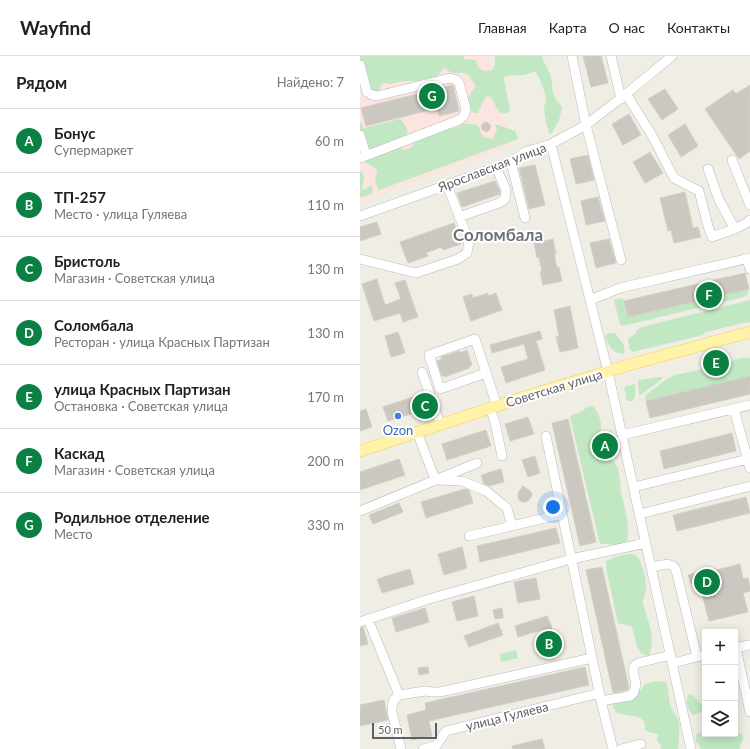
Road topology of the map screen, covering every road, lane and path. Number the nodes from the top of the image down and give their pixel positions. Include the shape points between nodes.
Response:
1 (572, 56) edge
2 (611, 56) edge
3 (672, 56) edge
4 (360, 65) edge
5 (623, 96) junction
6 (586, 125) junction
7 (360, 135) edge
8 (551, 144) junction
9 (363, 157) edge
10 (732, 160) dead end
11 (511, 162) junction
12 (496, 167) junction
13 (708, 169) dead end
14 (447, 185) junction
15 (750, 205) edge
16 (360, 216) edge
17 (459, 217) junction
18 (525, 218) dead end
19 (750, 220) edge
20 (735, 229) junction
21 (749, 258) edge
22 (360, 259) edge
23 (620, 260) dead end
24 (750, 269) edge
25 (590, 300) junction
26 (750, 332) edge
27 (422, 372) dead end
28 (608, 372) junction
29 (486, 373) junction
30 (440, 389) junction
31 (429, 393) junction
32 (750, 405) edge
33 (494, 407) junction
34 (734, 410) junction
35 (440, 424) junction
36 (417, 432) junction
37 (622, 435) junction
38 (546, 436) dead end
39 (360, 451) edge
40 (502, 456) dead end
41 (477, 463) dead end
42 (749, 463) edge
43 (435, 479) junction
44 (750, 486) edge
45 (634, 487) junction
46 (360, 511) edge
47 (562, 514) junction
48 (640, 514) junction
49 (512, 526) junction
50 (470, 536) dead end
51 (646, 543) junction
52 (571, 559) junction
53 (651, 567) junction
54 (364, 621) edge
55 (750, 645) edge
56 (738, 648) edge
57 (701, 656) edge
58 (738, 657) edge
59 (592, 658) junction
60 (672, 659) junction
61 (399, 695) junction
62 (600, 697) junction
63 (750, 712) edge
64 (641, 744) dead end
65 (401, 749) edge
66 (423, 749) edge
67 (614, 749) edge
68 (621, 749) edge
69 (692, 749) edge

1 - 6 street
2 - 5 street
3 - 5 street, Ярославская улица
4 - 9 street via 367,92 372,95 377,96 450,78 459,83 466,109 464,116 459,120
5 - 6 street, Ярославская улица
5 - 20 street via 653,137 674,178 699,191 712,237
6 - 8 street, Ярославская улица
6 - 23 street
7 - 9 street
8 - 11 street, Ярославская улица via 525,152
8 - 25 street
10 - 15 street
11 - 12 street, Ярославская улица
11 - 18 street
12 - 14 street, Ярославская улица
12 - 17 street via 506,190 505,199
13 - 20 street via 719,200
14 - 16 street, Ярославская улица
14 - 17 street
17 - 22 street via 469,241 467,253 458,259 416,273
19 - 20 street
21 - 24 street
21 - 25 street via 620,288
25 - 28 street
26 - 28 main road, Советская улица
27 - 31 street
28 - 33 main road, Советская улица
28 - 37 street
29 - 30 street
29 - 30 street via 474,339 429,355
29 - 33 street
30 - 31 street
31 - 35 street
32 - 34 street
33 - 35 main road, Советская улица
33 - 40 street
34 - 37 street
34 - 42 street
35 - 36 main road, Советская улица
36 - 39 main road, Советская улица
36 - 43 street
37 - 45 street
38 - 47 street
41 - 43 street
42 - 45 street
43 - 46 street
43 - 49 street via 462,481 486,491 507,508
44 - 48 street
45 - 48 street
47 - 49 street
47 - 52 street
48 - 51 street
49 - 50 street
51 - 52 street
51 - 53 street
52 - 54 street via 429,599
52 - 59 street
53 - 57 street via 670,564 674,566
53 - 60 street
54 - 61 street
55 - 56 street
57 - 60 street
58 - 63 street
59 - 61 street via 440,692 425,690
59 - 62 street
60 - 62 street, улица Гуляева via 638,663 634,666 636,684 630,696
60 - 69 street
61 - 65 street via 394,700 392,712
62 - 66 street, улица Гуляева via 446,730 436,746
62 - 67 street
64 - 68 street

